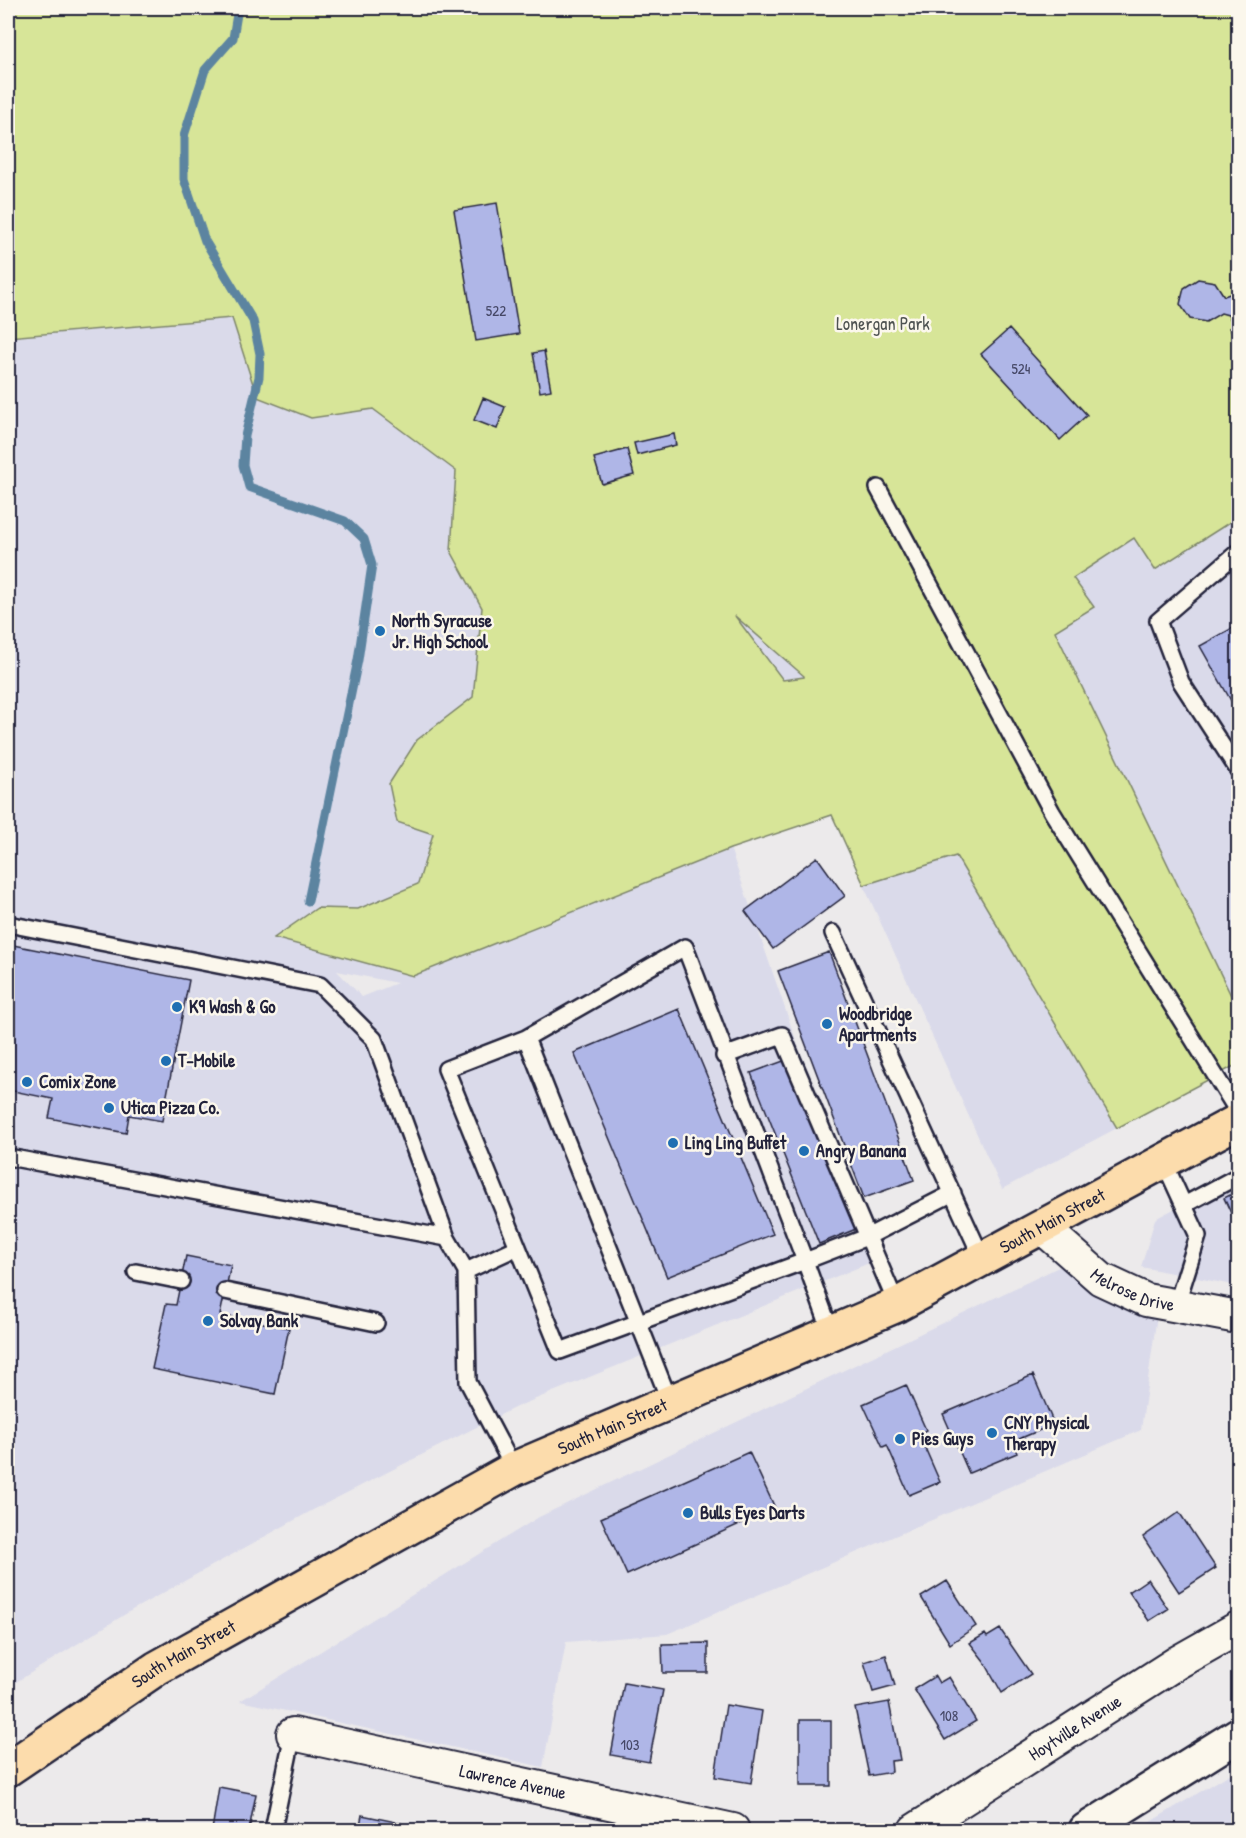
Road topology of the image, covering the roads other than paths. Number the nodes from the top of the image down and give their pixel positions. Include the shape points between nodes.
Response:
1 (878, 488) dead end
2 (1239, 552) edge
3 (1239, 770) edge
4 (8, 924) edge
5 (833, 933) dead end
6 (526, 1038) junction
7 (724, 1056) junction
8 (1239, 1112) edge
9 (1239, 1121) edge
10 (8, 1157) edge
11 (1164, 1162) junction
12 (1239, 1176) edge
13 (953, 1193) junction
14 (1184, 1205) junction
15 (1043, 1228) junction
16 (867, 1237) junction
17 (447, 1238) junction
18 (518, 1247) junction
19 (982, 1258) junction
20 (805, 1262) junction
21 (466, 1270) junction
22 (136, 1272) dead end
23 (181, 1281) dead end
24 (225, 1291) dead end
25 (897, 1305) junction
26 (1176, 1306) junction
27 (1239, 1317) edge
28 (639, 1321) junction
29 (376, 1323) dead end
30 (831, 1332) junction
31 (670, 1402) junction
32 (514, 1468) junction
33 (1239, 1628) edge
34 (293, 1734) joint
35 (1239, 1735) edge
36 (8, 1769) edge
37 (273, 1830) edge
38 (733, 1830) edge
39 (915, 1830) edge
40 (1086, 1830) edge

1 - 8 lane via 1052,812
2 - 3 lane via 1158,621 1181,682
4 - 17 lane via 320,985 374,1039
5 - 13 lane
6 - 7 lane via 685,947
6 - 18 lane via 446,1069
6 - 28 lane
7 - 16 lane via 782,1035
7 - 20 lane
9 - 11 main road, South Main Street
10 - 17 lane
11 - 14 lane
11 - 15 main road, South Main Street
12 - 14 lane
13 - 16 lane
13 - 19 lane
14 - 26 lane via 1198,1236
15 - 19 main road, South Main Street
15 - 26 street, Melrose Drive via 1101,1279 1146,1300
16 - 20 lane
16 - 25 lane
17 - 21 lane
18 - 21 lane
18 - 28 lane via 560,1351
19 - 25 main road, South Main Street
20 - 28 lane
20 - 30 lane
21 - 32 lane via 468,1382
22 - 23 lane
24 - 29 lane
25 - 30 main road, South Main Street
26 - 27 street, Melrose Drive
28 - 31 lane
30 - 31 main road, South Main Street
31 - 32 main road, South Main Street
32 - 36 main road, South Main Street via 157,1668
33 - 39 street, Hoytville Avenue via 1178,1662
34 - 37 lane
34 - 38 street, Lawrence Avenue
35 - 40 street

